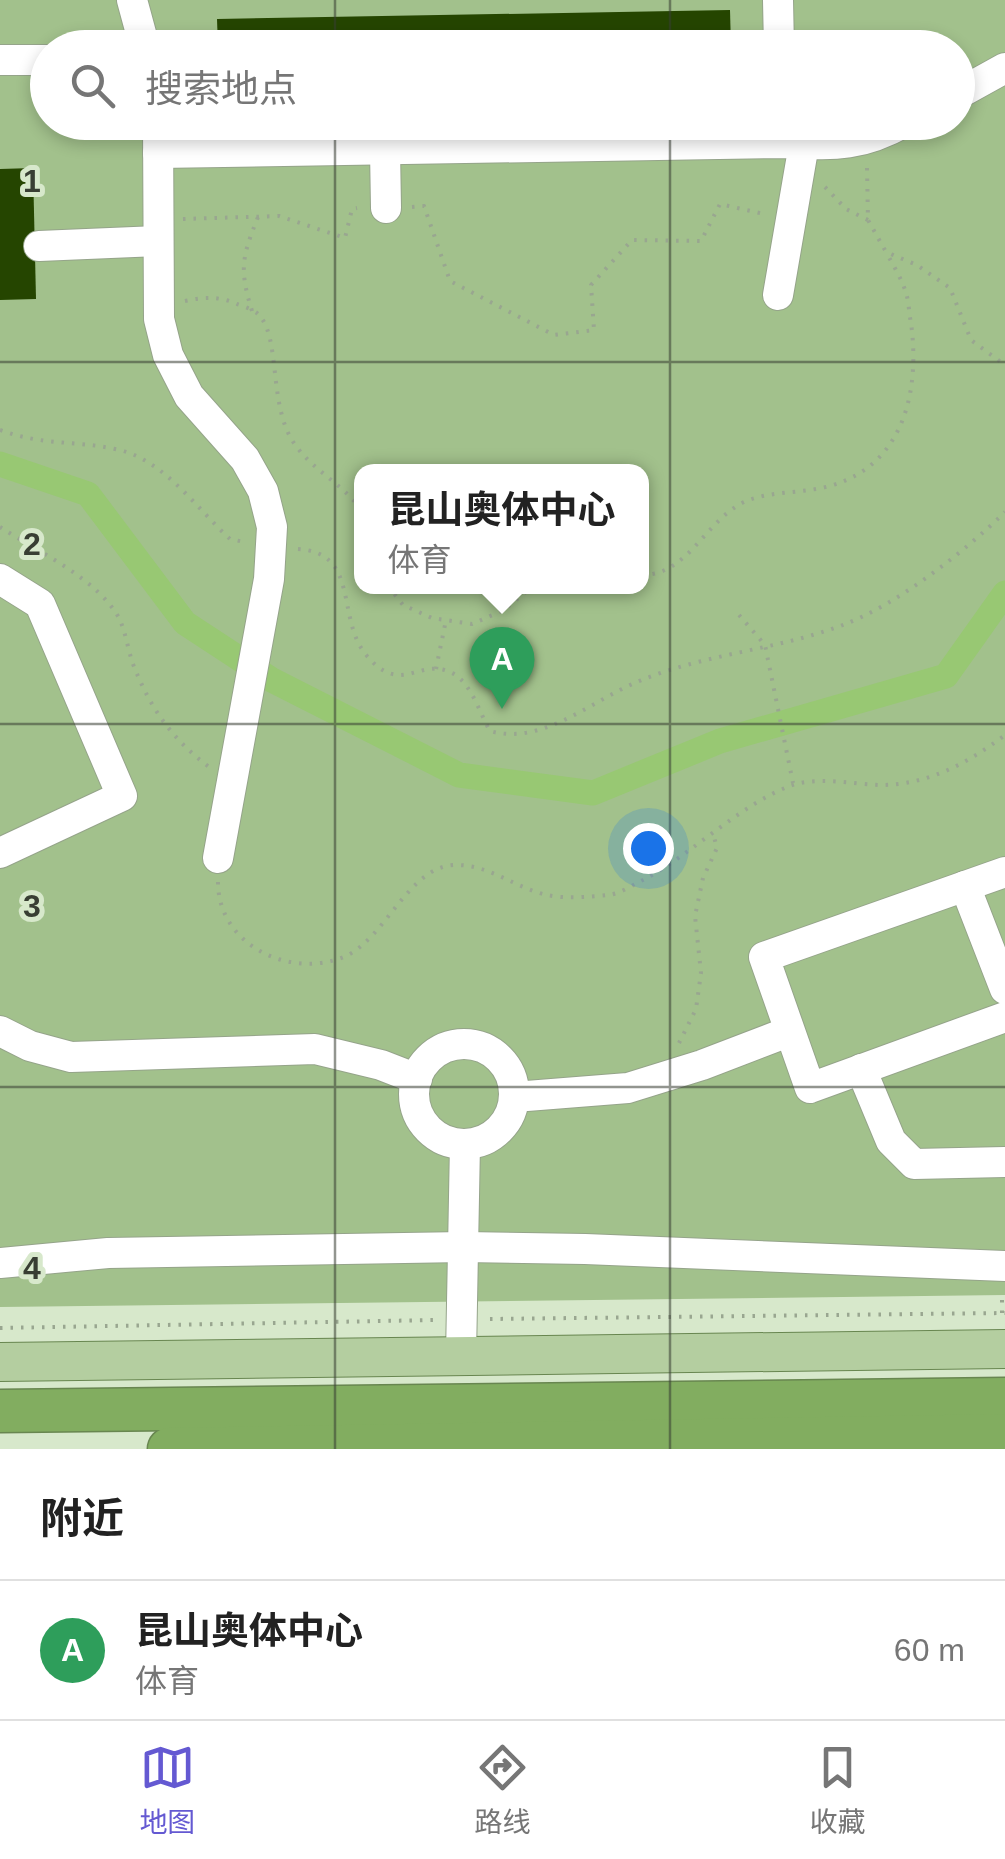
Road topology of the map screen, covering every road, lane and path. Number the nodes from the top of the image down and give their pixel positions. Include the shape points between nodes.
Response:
1 (132, 0) edge
2 (778, 0) edge
3 (140, 30) edge
4 (779, 30) edge
5 (0, 60) edge
6 (30, 60) edge
7 (1005, 68) edge
8 (975, 85) edge
9 (158, 140) edge
10 (866, 141) joint
11 (792, 143) edge
12 (385, 150) junction
13 (158, 154) junction
14 (386, 208) junction
15 (258, 217) junction
16 (791, 220) junction
17 (868, 220) junction
18 (158, 231) junction
19 (40, 246) dead end
20 (886, 252) junction
21 (778, 295) dead end
22 (252, 311) junction
23 (159, 320) junction
24 (1005, 364) edge
25 (0, 430) edge
26 (354, 498) edge
27 (1005, 512) edge
28 (0, 527) edge
29 (271, 547) junction
30 (649, 574) edge
31 (0, 579) edge
32 (394, 594) edge
33 (523, 594) edge
34 (739, 615) dead end
35 (446, 620) junction
36 (764, 646) junction
37 (436, 670) junction
38 (1005, 736) edge
39 (233, 769) junction
40 (793, 784) junction
41 (713, 835) junction
42 (0, 853) edge
43 (218, 858) joint
44 (1005, 872) edge
45 (965, 886) junction
46 (1005, 989) edge
47 (1005, 1017) edge
48 (0, 1031) edge
49 (788, 1032) junction
50 (860, 1069) junction
51 (418, 1079) junction
52 (647, 1082) junction
53 (514, 1096) junction
54 (466, 1144) junction
55 (1005, 1162) edge
56 (464, 1247) junction
57 (0, 1263) edge
58 (1005, 1266) edge
59 (1005, 1313) edge
60 (0, 1328) edge
61 (462, 1338) junction
62 (1005, 1350) edge
63 (0, 1362) edge
64 (1005, 1399) edge
65 (1005, 1407) edge
66 (0, 1413) edge
67 (1005, 1436) edge
68 (638, 1442) junction
69 (360, 1446) junction
70 (169, 1449) edge

1 - 3 lane
2 - 4 lane
5 - 6 lane
7 - 8 lane
9 - 13 lane
10 - 11 lane
10 - 17 path
11 - 12 lane
11 - 16 lane
11 - 17 path via 846,208
12 - 13 lane
12 - 14 lane
13 - 18 lane
14 - 15 path via 352,208 345,238 279,216
14 - 16 path via 424,206 450,280 554,335 594,330 591,285 632,240 701,241 720,204
15 - 18 path
15 - 22 path via 243,254
16 - 21 lane
17 - 20 path
18 - 19 lane
18 - 23 lane
20 - 24 path via 950,288 971,340
20 - 30 path via 907,294 914,345 912,392 898,436 874,464 837,484 745,502 660,575
22 - 23 path via 207,296 183,302
22 - 26 path via 271,340 279,411 295,445
23 - 29 lane via 189,396 263,491
25 - 29 path via 32,442 118,449 162,471 230,540
27 - 36 path via 912,587 844,624
28 - 39 path via 96,589 119,619 156,714 181,746 210,767
29 - 37 path via 318,550 338,566 358,645 377,668 398,677
29 - 39 lane
31 - 42 lane via 40,604 122,796
32 - 35 path via 403,605
33 - 35 path via 472,624
34 - 36 path
35 - 37 path
36 - 37 path via 637,682 587,711 510,737 490,732 464,683
36 - 40 path
38 - 40 path via 957,768 923,779
39 - 43 lane
40 - 41 path
41 - 43 path via 614,894 548,896 481,868 450,865 420,880 374,936 347,955 315,964 277,960 246,944 226,918
41 - 52 path via 717,848 695,916 701,973 696,1009 680,1042
44 - 45 lane
45 - 46 lane
45 - 49 lane via 764,957
47 - 50 lane
48 - 51 lane via 71,1057 314,1049
49 - 50 lane via 810,1088
49 - 52 lane
50 - 55 lane via 891,1141 914,1164
51 - 53 lane via 444,1048 478,1046 505,1065
51 - 54 lane via 420,1118 443,1140
52 - 53 lane
53 - 54 lane via 502,1127
54 - 56 lane
56 - 57 lane via 108,1253
56 - 58 lane
56 - 61 lane
59 - 61 path
60 - 61 path
61 - 62 main road
61 - 63 main road
64 - 66 highway
65 - 68 highway
66 - 69 highway
67 - 68 highway
68 - 69 highway
69 - 70 highway

